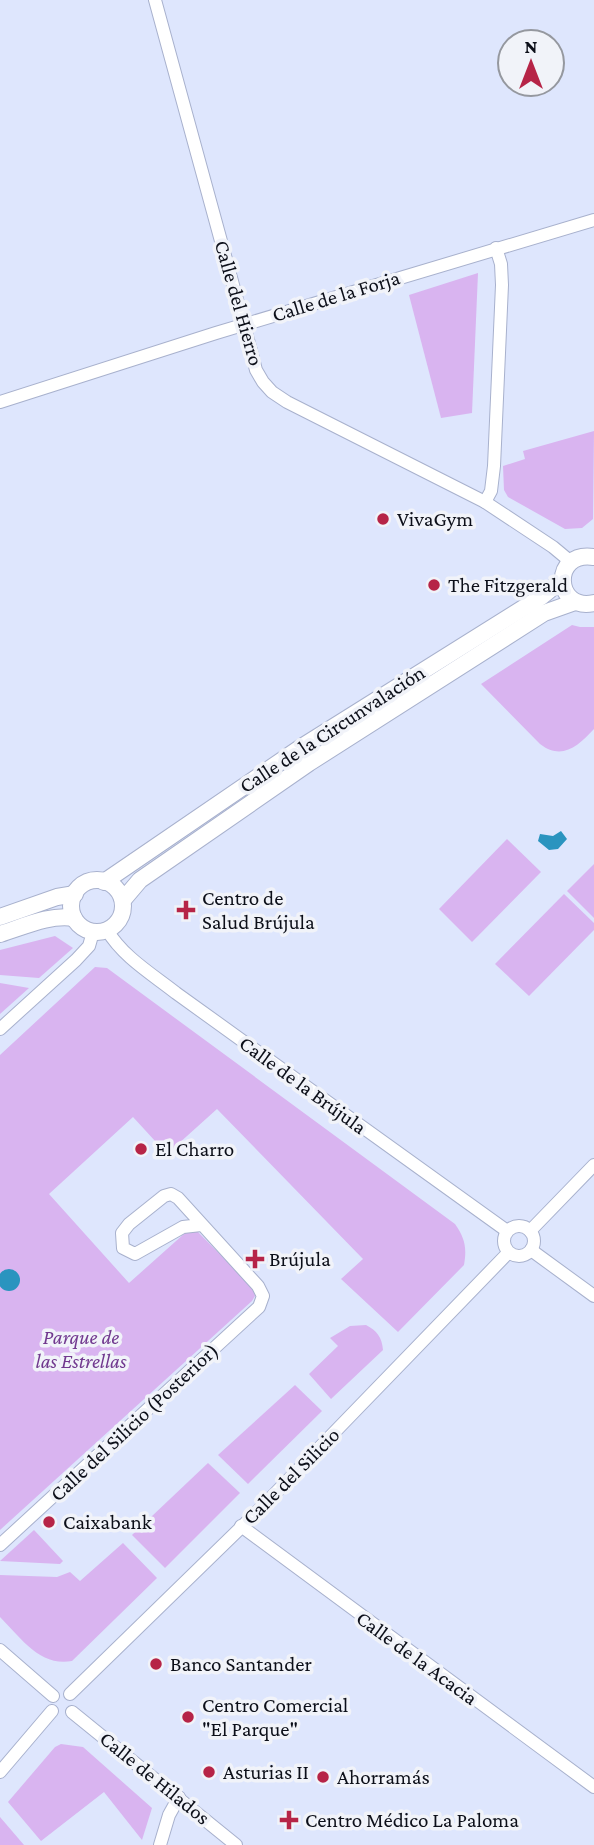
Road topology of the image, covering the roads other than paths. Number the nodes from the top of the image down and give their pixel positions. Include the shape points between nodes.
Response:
1 (155, 0) edge
2 (594, 220) edge
3 (496, 248) junction
4 (243, 324) junction
5 (0, 402) edge
6 (485, 502) junction
7 (593, 556) edge
8 (571, 562) junction
9 (562, 580) junction
10 (575, 602) junction
11 (594, 603) edge
12 (104, 881) junction
13 (75, 894) junction
14 (123, 900) junction
15 (0, 917) edge
16 (74, 918) junction
17 (100, 931) junction
18 (0, 934) edge
19 (0, 1029) edge
20 (594, 1165) edge
21 (201, 1226) junction
22 (507, 1231) junction
23 (530, 1231) junction
24 (531, 1250) junction
25 (508, 1253) junction
26 (594, 1296) edge
27 (241, 1526) junction
28 (0, 1545) edge
29 (0, 1650) edge
30 (70, 1694) junction
31 (53, 1696) junction
32 (52, 1711) junction
33 (72, 1712) junction
34 (0, 1772) edge
35 (594, 1787) edge
36 (179, 1797) junction
37 (160, 1845) edge
38 (236, 1845) edge

1 - 4 street, Calle del Hierro
2 - 3 street, Calle de la Forja
3 - 4 street, Calle de la Forja
3 - 6 street via 502,285 491,491
4 - 5 street, Calle de la Forja
4 - 6 street, Calle del Hierro via 256,370 272,391 306,413
6 - 8 street, Calle del Hierro
7 - 8 street
8 - 9 street
9 - 10 street
9 - 12 street, Calle de la Circunvalación
10 - 11 street
10 - 14 street, Calle de la Circunvalación via 544,613 309,763 140,880
12 - 13 street via 89,882
12 - 14 street via 116,888
13 - 15 street
13 - 16 street
14 - 17 street via 122,916 114,926
16 - 17 street via 82,927
16 - 18 street via 63,916
17 - 19 street via 76,960
17 - 22 street, Calle de la Brújula via 176,993
20 - 23 street
21 - 21 street via 171,1194 129,1224 122,1233 123,1248 135,1254 183,1227
21 - 28 street, Calle del Silicio (Posterior) via 258,1286 263,1296 259,1307
22 - 23 street via 522,1227
22 - 25 street via 503,1238
23 - 24 street
24 - 25 street via 526,1255
24 - 26 street
25 - 27 street, Calle del Silicio
27 - 30 street, Calle del Silicio
27 - 35 street, Calle de la Acacia
29 - 31 street
30 - 31 street
30 - 33 street
31 - 32 street
32 - 33 street via 58,1716
32 - 34 street
33 - 36 street, Calle de Hilados
36 - 37 street
36 - 38 street, Calle de Hilados

